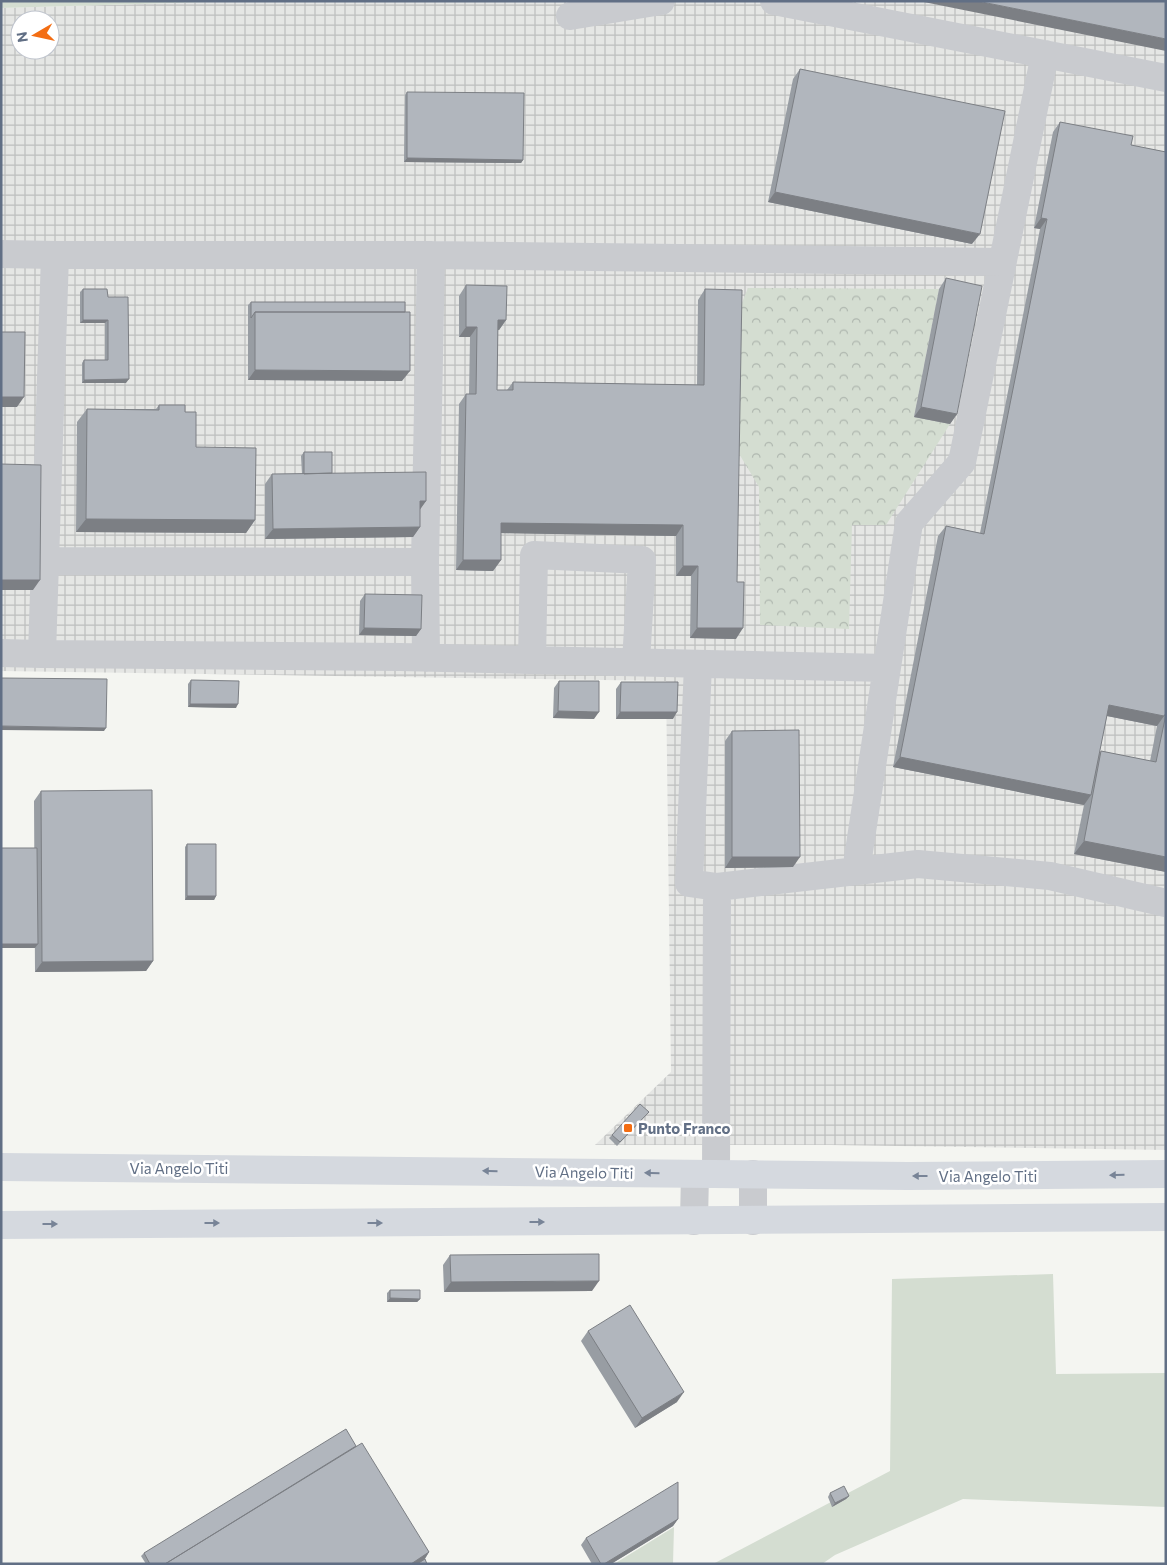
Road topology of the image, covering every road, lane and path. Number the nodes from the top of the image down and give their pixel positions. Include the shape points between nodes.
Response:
1 (660, 1) edge
2 (774, 1) edge
3 (570, 16) dead end
4 (1045, 54) junction
5 (1166, 78) edge
6 (1, 254) edge
7 (55, 255) junction
8 (431, 256) junction
9 (1002, 262) junction
10 (45, 561) junction
11 (425, 562) junction
12 (1, 653) edge
13 (42, 654) junction
14 (426, 658) junction
15 (532, 660) junction
16 (636, 662) junction
17 (698, 664) junction
18 (887, 668) junction
19 (856, 871) junction
20 (718, 887) junction
21 (1166, 903) edge
22 (1, 1167) edge
23 (706, 1174) junction
24 (754, 1174) junction
25 (1166, 1174) edge
26 (1166, 1217) edge
27 (694, 1221) junction
28 (753, 1221) junction
29 (1, 1224) edge

1 - 3 street
2 - 4 street
4 - 5 street
4 - 9 street
6 - 7 street
7 - 8 street
7 - 10 street
8 - 9 street
8 - 11 street
9 - 18 street via 962,462 909,522
10 - 11 street
10 - 13 street
11 - 14 street
12 - 13 street
13 - 14 street
14 - 15 street
15 - 16 street
15 - 16 street via 534,555 642,560
16 - 17 street
17 - 18 street
17 - 20 street via 689,883
18 - 19 street
19 - 20 street
19 - 21 street via 918,864 1050,876
20 - 23 street
23 -> 22 main road, Via Angelo Titi
23 - 24 main road, Via Angelo Titi
23 - 27 street
25 -> 24 main road, Via Angelo Titi
24 - 28 street
26 - 28 main road
27 - 28 main road
29 -> 27 main road

